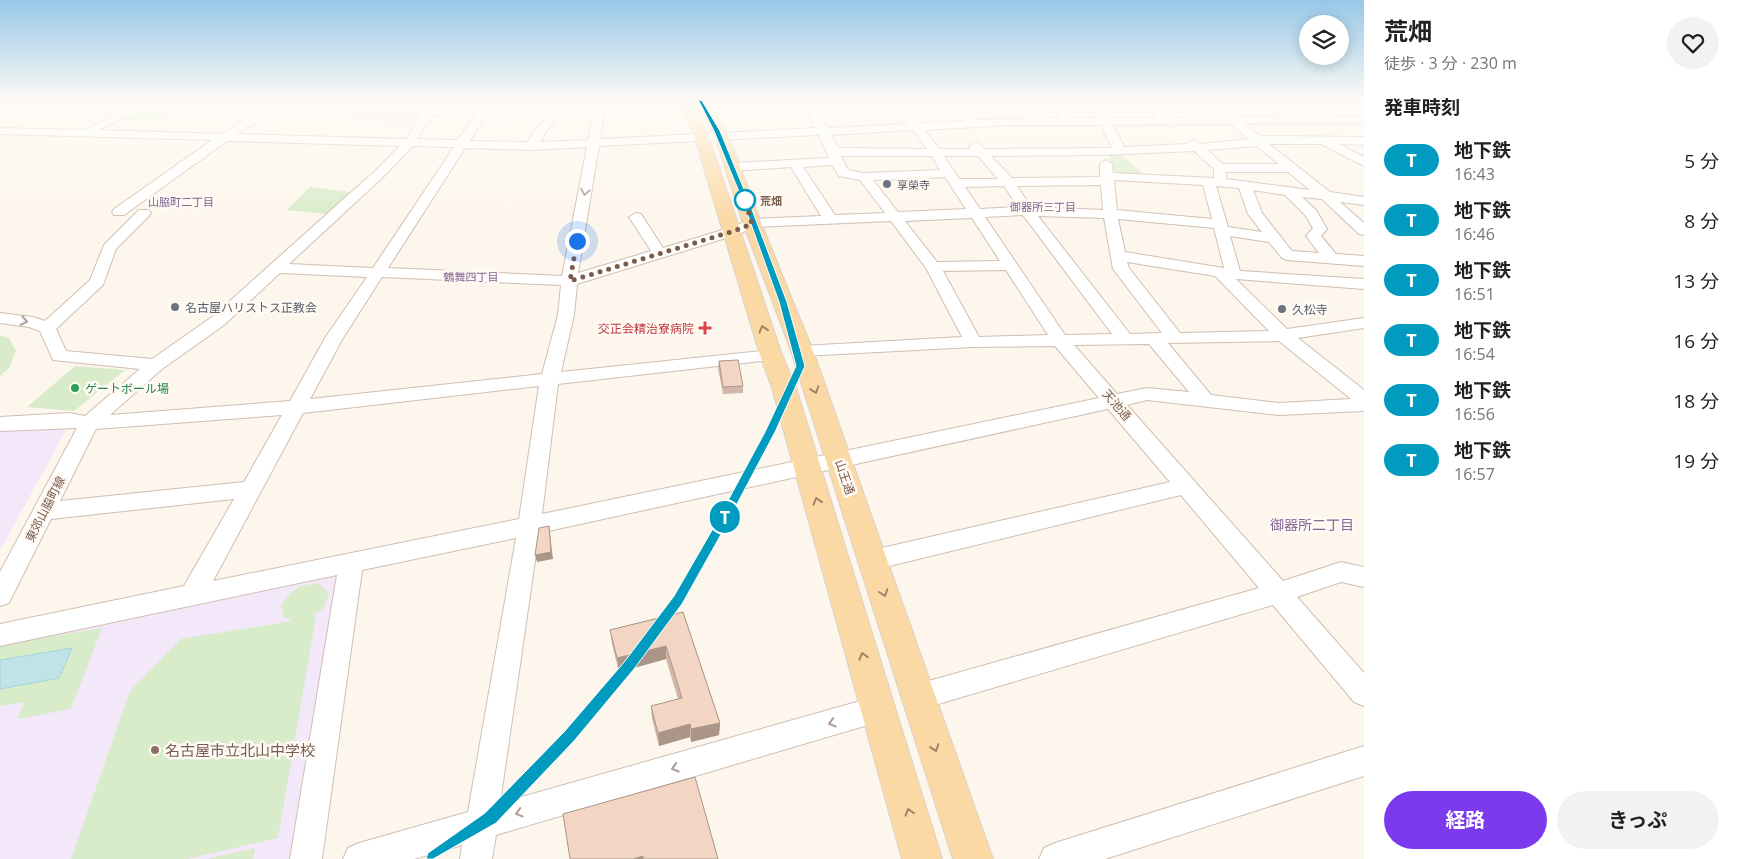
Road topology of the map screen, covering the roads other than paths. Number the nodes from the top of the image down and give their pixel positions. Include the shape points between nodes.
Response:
1 (219, 141) edge
2 (344, 141) edge
3 (462, 141) edge
4 (534, 141) edge
5 (643, 141) edge
6 (713, 141) edge
7 (715, 141) edge
8 (827, 141) edge
9 (927, 141) edge
10 (971, 141) edge
11 (1110, 141) edge
12 (1191, 141) edge
13 (1259, 141) joint
14 (1325, 141) edge
15 (409, 143) junction
16 (460, 144) junction
17 (594, 144) junction
18 (532, 146) junction
19 (1198, 148) junction
20 (935, 152) junction
21 (1112, 152) junction
22 (982, 153) junction
23 (835, 157) junction
24 (1364, 162) edge
25 (794, 163) junction
26 (732, 167) junction
27 (1220, 168) junction
28 (1291, 168) junction
29 (864, 177) junction
30 (953, 178) junction
31 (1106, 178) junction
32 (1008, 182) junction
33 (1214, 182) junction
34 (1245, 186) junction
35 (1292, 193) junction
36 (1327, 197) junction
37 (1364, 201) edge
38 (1027, 211) junction
39 (975, 213) junction
40 (1110, 214) junction
41 (636, 217) dead end
42 (895, 217) junction
43 (830, 220) junction
44 (743, 227) junction
45 (1220, 227) junction
46 (1364, 231) edge
47 (1273, 238) junction
48 (660, 254) junction
49 (1119, 256) junction
50 (1327, 258) junction
51 (1364, 261) edge
52 (1010, 265) junction
53 (933, 267) junction
54 (276, 268) junction
55 (378, 273) junction
56 (1227, 274) junction
57 (570, 281) junction
58 (1344, 283) junction
59 (1364, 284) edge
60 (1364, 299) edge
61 (0, 318) edge
62 (1364, 323) edge
63 (47, 328) junction
64 (1283, 335) junction
65 (1124, 338) junction
66 (1154, 338) junction
67 (1175, 338) junction
68 (1060, 340) junction
69 (973, 342) junction
70 (802, 351) junction
71 (771, 355) junction
72 (156, 365) junction
73 (550, 378) junction
74 (1205, 400) junction
75 (1364, 400) edge
76 (1113, 401) junction
77 (1364, 405) edge
78 (295, 407) junction
79 (89, 423) junction
80 (0, 424) edge
81 (840, 461) junction
82 (806, 466) junction
83 (1187, 486) junction
84 (251, 489) junction
85 (43, 512) junction
86 (530, 526) junction
87 (873, 560) junction
88 (351, 563) junction
89 (1364, 577) edge
90 (1279, 593) junction
91 (0, 596) edge
92 (192, 596) junction
93 (0, 635) edge
94 (1364, 694) edge
95 (918, 697) junction
96 (878, 709) junction
97 (1364, 761) edge
98 (481, 824) junction
99 (306, 859) edge
100 (359, 859) edge
101 (476, 859) edge
102 (922, 859) edge
103 (973, 859) edge
104 (1055, 859) edge

1 - 63 street via 119,212 144,213 109,248 97,282
2 - 15 street
3 - 16 street
4 - 18 street
5 - 17 street
6 - 44 main road, 山王通
7 - 26 main road, 山王通
8 - 23 street
9 - 20 street, 天池通
10 - 22 street
11 - 21 street
12 - 19 street
13 - 19 street
13 - 28 street
14 - 24 street
15 - 16 street
15 - 54 street
16 - 18 street
16 - 55 street
17 - 18 street
17 -> 57 street
19 - 21 street
19 - 27 street
20 - 22 street
20 - 23 street
20 - 30 street, 天池通
21 - 22 street
21 - 31 street
22 - 32 street
23 - 25 street
23 - 29 street via 843,173
25 - 26 street
25 - 43 street
26 - 44 main road, 山王通
27 - 28 street
27 - 33 street
28 - 36 street
29 - 30 street
29 - 42 street
30 - 32 street
30 - 39 street, 天池通
31 - 32 street
31 - 33 street
31 - 40 street
32 - 38 street
33 - 34 street
33 - 45 street
34 - 35 street
34 - 47 street via 1255,214
35 - 36 street
35 - 50 street via 1312,213 1320,229 1313,236
36 - 37 street
36 - 46 street
38 - 39 street
38 - 40 street
38 - 65 street
39 - 42 street
39 - 52 street, 天池通
40 - 45 street
40 - 49 street
41 - 48 street
42 - 43 street
42 - 53 street
43 - 44 street
44 - 48 street
44 - 70 main road, 山王通
71 -> 44 main road, 山王通
45 - 47 street
45 - 56 street
47 - 50 street via 1287,255
48 - 57 street
49 - 56 street
49 - 67 street via 1121,269
50 - 51 street
50 - 58 street
52 - 53 street
52 - 68 street, 天池通
53 - 69 street
54 - 55 street
54 - 72 street via 218,321
55 - 57 street
55 - 78 street via 334,338
56 - 58 street
56 - 64 street
57 - 73 street via 566,315
58 - 59 street
58 - 60 street
61 -> 63 street via 32,322
62 - 64 street
63 - 72 street via 59,356
64 - 67 street
64 - 75 street
65 - 66 street
65 - 68 street
66 - 67 street
66 - 74 street
68 - 69 street
68 - 76 street, 天池通
69 - 70 street
70 -> 81 main road, 山王通
71 - 73 street
71 - 82 main road, 山王通
72 - 79 street
73 - 78 street
73 - 86 street
74 - 76 street via 1147,394
74 - 77 street via 1279,409
76 - 81 street
76 - 83 street, 天池通
78 - 79 street
78 - 84 street
79 - 80 street via 69,420
79 - 85 street, 東郊山脇町線
81 - 82 street
81 - 87 main road, 山王通
82 - 86 street
96 -> 82 main road, 山王通
83 - 87 street
83 - 90 street, 天池通
84 - 85 street
84 - 92 street
85 - 91 street, 東郊山脇町線
86 - 88 street
86 - 98 street
87 -> 95 main road, 山王通
88 - 92 street
88 - 99 street
89 - 90 street via 1341,572
90 - 94 street, 天池通
90 - 95 street
92 - 93 street
95 -> 103 main road, 山王通
96 -> 98 street
102 -> 96 main road, 山王通
97 - 104 street
98 - 100 street
98 - 101 street

